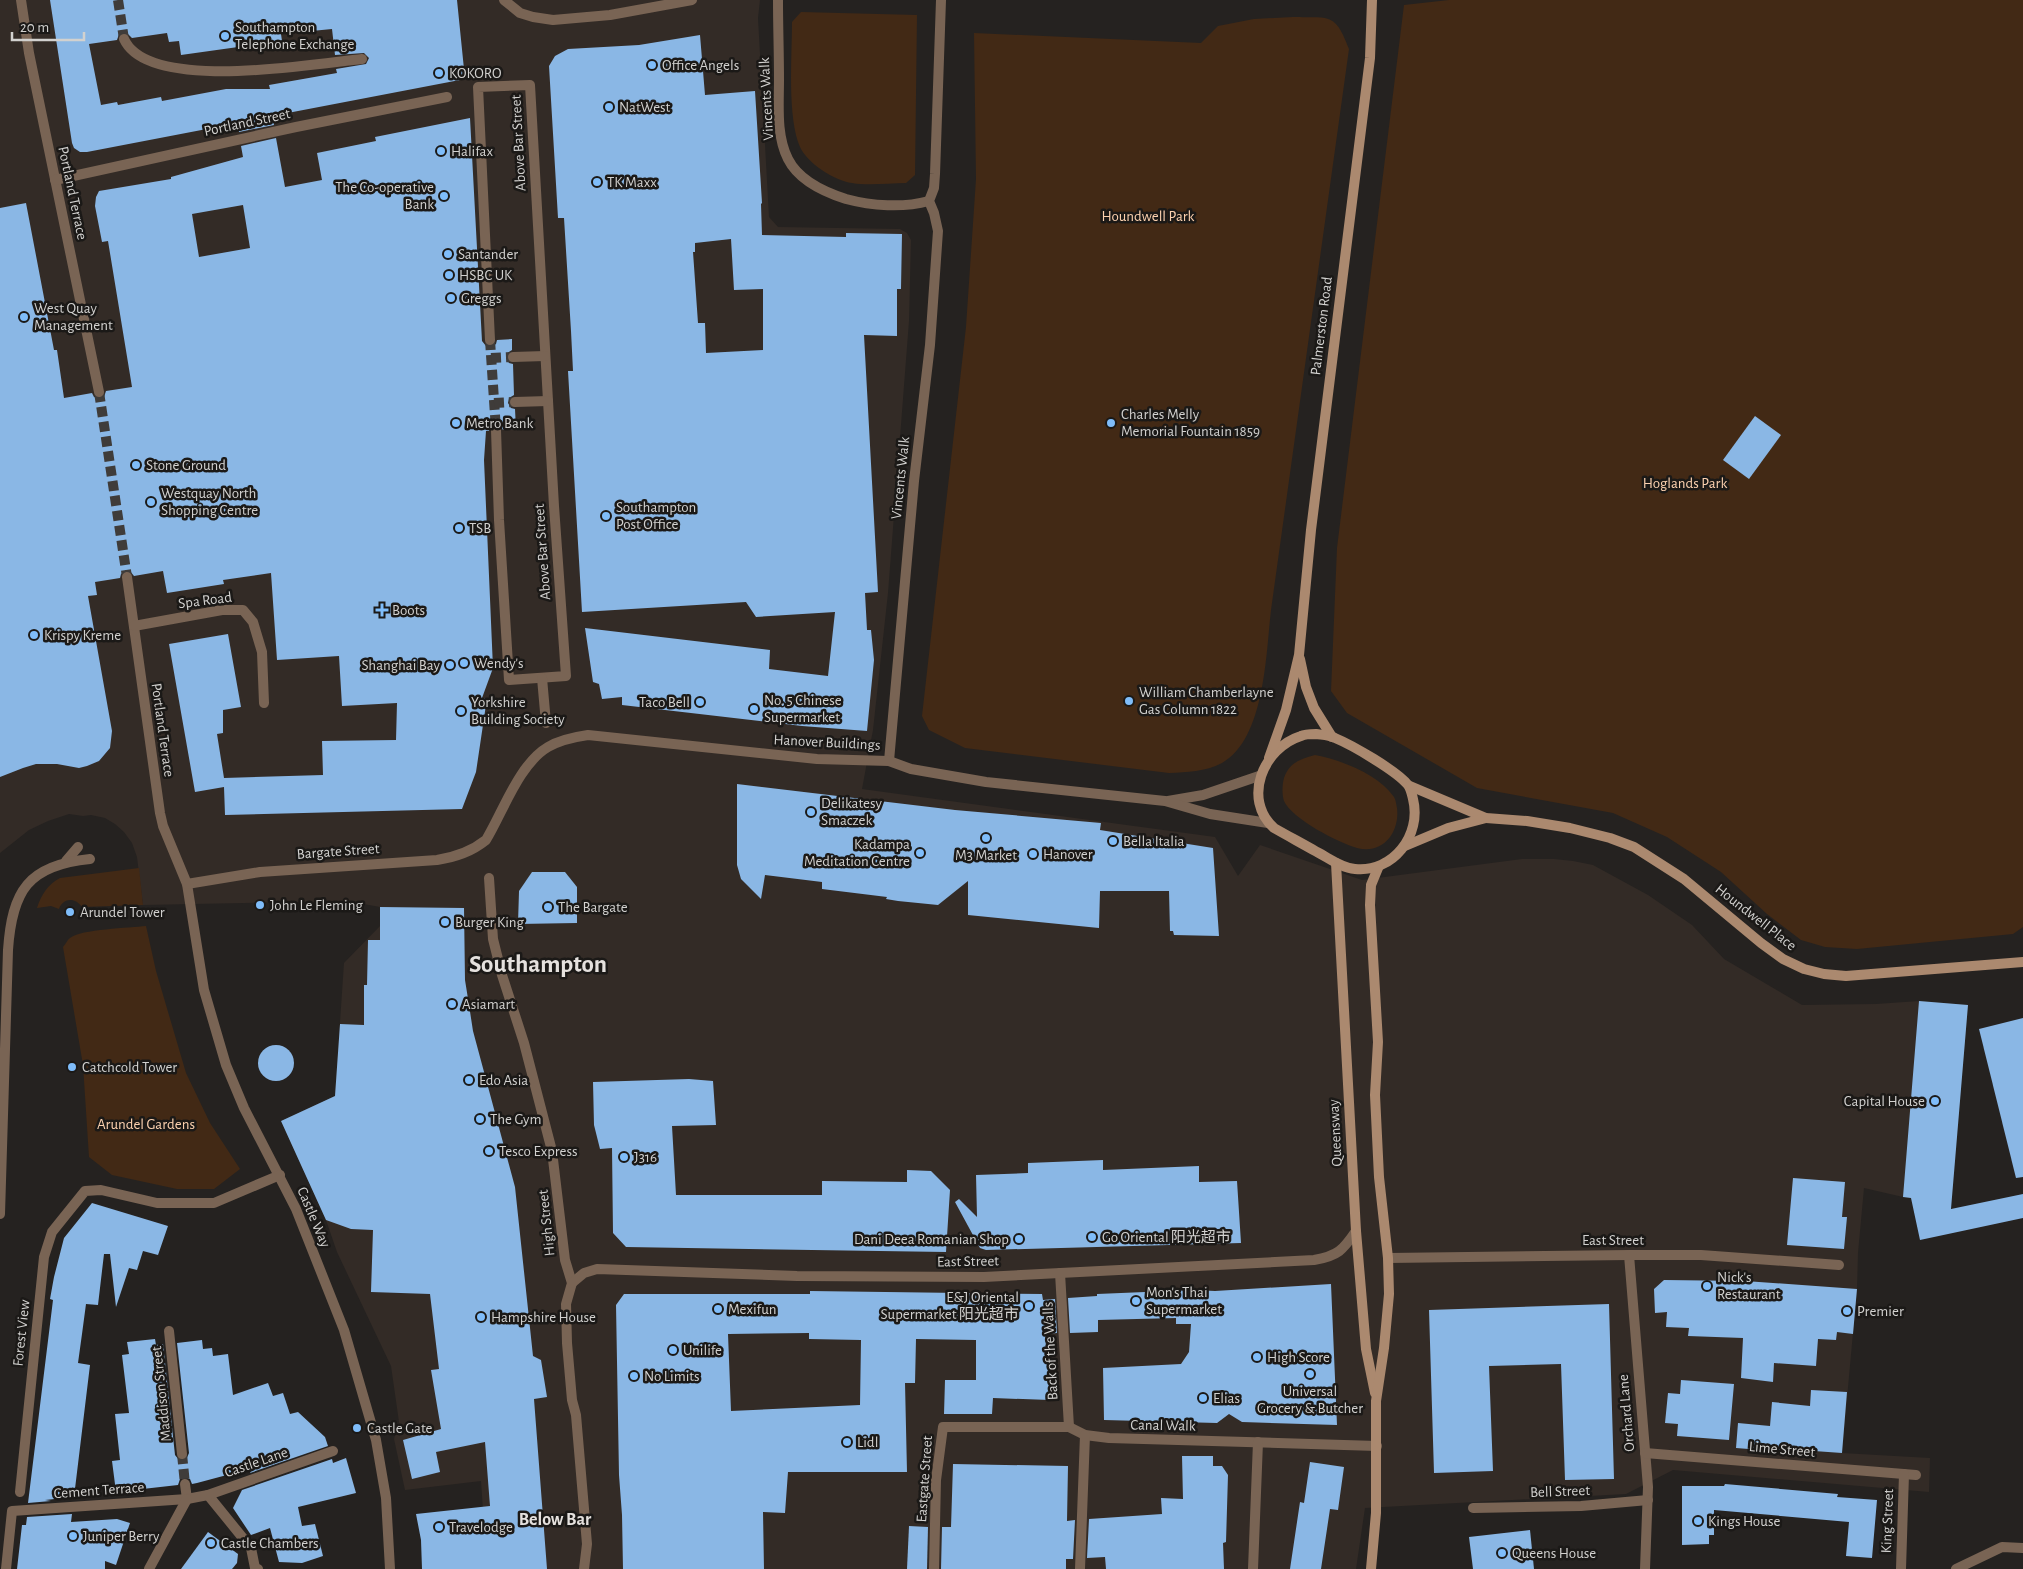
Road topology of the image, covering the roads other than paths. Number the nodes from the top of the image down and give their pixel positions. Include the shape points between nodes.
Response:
1 (21, 0) edge
2 (504, 0) edge
3 (692, 0) edge
4 (778, 0) edge
5 (941, 0) edge
6 (1372, 0) edge
7 (124, 39) tunnel mouth
8 (362, 60) dead end
9 (447, 97) dead end
10 (55, 180) junction
11 (929, 201) junction
12 (490, 340) tunnel mouth
13 (513, 356) tunnel mouth
14 (545, 356) junction
15 (99, 392) tunnel mouth
16 (548, 401) junction
17 (515, 402) tunnel mouth
18 (496, 430) tunnel mouth
19 (127, 577) tunnel mouth
20 (134, 626) junction
21 (1299, 655) junction
22 (542, 678) junction
23 (264, 703) dead end
24 (546, 723) dead end
25 (1332, 737) junction
26 (1269, 758) junction
27 (888, 761) junction
28 (1260, 776) junction
29 (1410, 786) junction
30 (1165, 801) junction
31 (1486, 818) junction
32 (1268, 823) junction
33 (486, 840) joint
34 (1405, 846) junction
35 (78, 847) dead end
36 (90, 859) dead end
37 (66, 862) junction
38 (1336, 863) junction
39 (1378, 868) junction
40 (489, 878) dead end
41 (187, 884) junction
42 (2023, 962) edge
43 (280, 1175) junction
44 (0, 1213) edge
45 (1356, 1230) junction
46 (1629, 1254) junction
47 (1388, 1258) junction
48 (1839, 1264) dead end
49 (1060, 1273) junction
50 (572, 1283) junction
51 (169, 1331) dead end
52 (1376, 1401) junction
53 (1069, 1427) junction
54 (1085, 1435) junction
55 (1258, 1442) junction
56 (1377, 1446) junction
57 (333, 1451) dead end
58 (1645, 1453) junction
59 (182, 1454) tunnel mouth
60 (1904, 1474) junction
61 (1916, 1475) dead end
62 (186, 1484) tunnel mouth
63 (20, 1492) dead end
64 (208, 1495) junction
65 (187, 1499) junction
66 (1648, 1500) junction
67 (1473, 1508) dead end
68 (2023, 1548) edge
69 (6, 1569) edge
70 (149, 1569) edge
71 (256, 1569) edge
72 (390, 1569) edge
73 (584, 1569) edge
74 (934, 1569) edge
75 (1080, 1569) edge
76 (1253, 1569) edge
77 (1371, 1569) edge
78 (1645, 1569) edge
79 (1901, 1569) edge
80 (1956, 1569) edge

1 - 10 street, Portland Terrace
2 - 3 street via 520,13 553,20 610,15
4 - 11 street, Vincents Walk via 780,120 782,144 788,160 817,188 830,194 861,203 909,205
5 - 11 street via 935,174
6 - 21 street, Palmerston Road via 1368,76 1311,530
7 - 8 street via 128,48 138,56 171,68 202,72 240,72
9 - 10 street, Portland Street
10 - 15 street, Portland Terrace
11 - 27 street, Vincents Walk via 938,231 930,345
12 - 14 street, Above Bar Street via 478,87 530,85
13 - 14 street
14 - 16 street, Above Bar Street
16 - 17 street
16 - 22 street, Above Bar Street via 566,676
18 - 22 street, Above Bar Street via 509,680
19 - 20 street, Portland Terrace
20 - 23 street, Spa Road via 222,610 243,610 253,622 262,652
20 - 41 street, Portland Terrace via 160,813
21 - 25 street, Palmerston Road via 1314,708
21 - 26 street, Palmerston Road via 1286,710
22 - 24 street
25 - 26 street via 1301,736
25 - 29 street via 1399,776
26 - 28 street
27 - 30 street, Hanover Buildings via 911,769 986,782
27 - 33 street, Hanover Buildings via 817,759 598,735 577,737 547,748 525,770
28 - 30 street, Hanover Buildings via 1203,795
28 - 32 street via 1258,797
29 - 31 street, Houndwell Place
29 - 34 street via 1415,810 1412,831
30 - 32 street, Hanover Buildings via 1210,814
31 - 34 street, Houndwell Place via 1448,828
31 - 42 street, Houndwell Place via 1570,828 1634,847 1684,879 1783,960 1804,970 1846,976
32 - 38 street
33 - 41 street, Bargate Street via 456,857 437,860 260,872
34 - 39 street
35 - 37 street
36 - 37 street
37 - 44 street via 39,873 23,890 14,907 8,950
38 - 39 street via 1354,870
38 - 45 street, Queensway
39 - 47 street, Queensway via 1371,886 1370,905 1378,1042 1379,1177
40 - 50 street, High Street via 493,939 553,1153 565,1260
41 - 43 street, Castle Way via 204,990 226,1065 244,1108
43 - 63 street, Forest View via 214,1203 157,1203 101,1190 85,1190 52,1232 44,1257
43 - 72 street, Castle Way via 344,1330 376,1440 386,1498
45 - 49 street, East Street via 1337,1254 1314,1260
45 - 52 street, Queensway via 1366,1349
46 - 47 street, East Street
46 - 48 street, East Street
46 - 58 street, Orchard Lane
47 - 52 street, Queensway via 1389,1294
49 - 50 street, East Street via 796,1276 597,1268
49 - 53 street, Back of the Walls
50 - 73 street via 566,1304 567,1343 587,1544
51 - 59 street, Maddison Street
52 - 56 street, Queensway
53 - 54 street, Canal Walk
53 - 74 street, Eastgate Street via 943,1427 936,1480
54 - 55 street, Canal Walk
54 - 75 street
55 - 56 street, Canal Walk
55 - 76 street
56 - 77 street, Queensway
57 - 64 street, Castle Lane
58 - 60 street, Lime Street
58 - 66 street, Orchard Lane
60 - 61 street, Lime Street
60 - 79 street, King Street
62 - 65 street
64 - 65 street, Castle Lane
64 - 71 street via 251,1548
65 - 69 street, Cement Terrace via 12,1511
65 - 70 street
66 - 67 street, Bell Street via 1580,1506
66 - 78 street, Orchard Lane
68 - 80 street via 2002,1547

